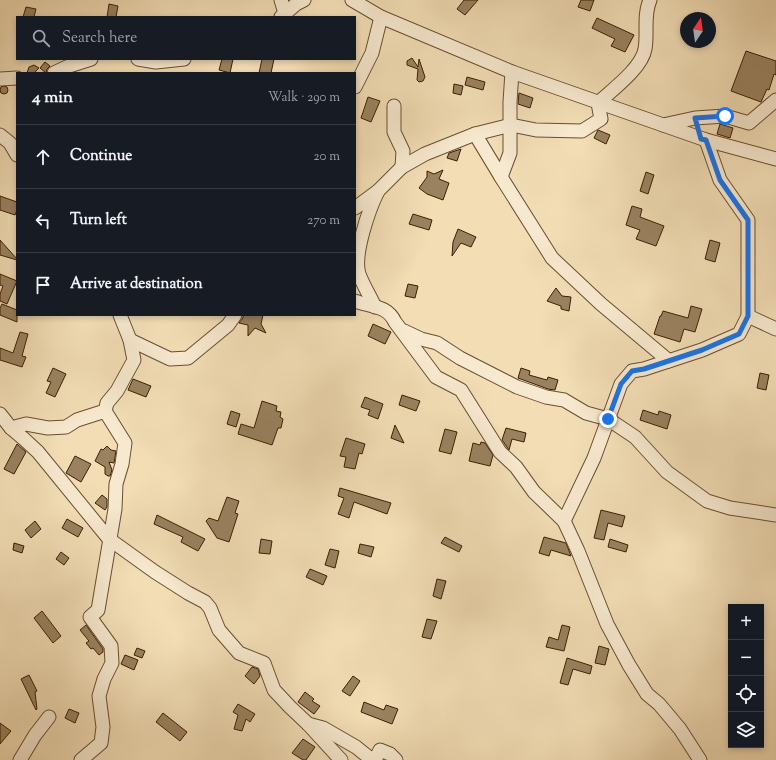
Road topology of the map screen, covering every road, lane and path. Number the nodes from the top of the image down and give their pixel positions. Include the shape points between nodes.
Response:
1 (281, 0) edge
2 (304, 0) edge
3 (352, 0) edge
4 (650, 0) edge
5 (283, 15) edge
6 (381, 18) junction
7 (88, 60) edge
8 (144, 60) edge
9 (175, 60) edge
10 (56, 72) edge
11 (512, 72) junction
12 (16, 78) edge
13 (0, 79) edge
14 (356, 85) edge
15 (776, 100) edge
16 (598, 103) junction
17 (394, 106) dead end
18 (695, 118) junction
19 (511, 125) junction
20 (663, 125) junction
21 (475, 134) junction
22 (0, 135) edge
23 (703, 139) junction
24 (16, 153) edge
25 (776, 159) edge
26 (402, 167) junction
27 (501, 177) junction
28 (378, 191) junction
29 (356, 207) edge
30 (356, 301) edge
31 (375, 307) junction
32 (120, 316) edge
33 (234, 316) edge
34 (748, 316) junction
35 (776, 329) edge
36 (402, 330) junction
37 (130, 340) junction
38 (669, 361) junction
39 (106, 411) junction
40 (0, 414) edge
41 (608, 419) junction
42 (11, 428) junction
43 (776, 515) edge
44 (564, 521) junction
45 (109, 539) junction
46 (49, 717) dead end
47 (308, 724) junction
48 (20, 760) edge
49 (81, 760) edge
50 (340, 760) edge
51 (396, 760) edge
52 (700, 760) edge

1 - 5 street
2 - 5 street
3 - 6 street
4 - 16 street via 647,8 645,51 633,72
6 - 11 street
6 - 14 street via 372,53
7 - 10 street
8 - 9 street
11 - 16 street
11 - 19 street
12 - 13 street
15 - 18 street via 749,123 725,116
16 - 19 street via 601,119 582,130 536,130
16 - 20 street
17 - 26 street via 394,132 403,151
18 - 20 street
18 - 23 street
19 - 21 street
19 - 27 street via 510,153
20 - 23 street
21 - 26 street via 425,154
21 - 27 street
22 - 24 street via 10,143
23 - 25 street
23 - 34 street via 720,180 748,220
26 - 28 street
27 - 38 street via 552,258
28 - 29 street
28 - 31 street via 357,255 359,273
30 - 31 street
31 - 36 street via 385,309
32 - 37 street
33 - 37 street via 228,325 188,358 170,359
34 - 35 street
34 - 38 street via 739,334
36 - 41 street via 437,343 460,358 517,387 564,400 586,413
36 - 44 street via 436,377 461,390 500,452 516,466 534,492
37 - 39 street via 134,360 117,391 107,402
38 - 41 street via 632,371 621,384
39 - 42 street via 77,420 66,427 48,428 26,424
39 - 45 street via 125,443 116,484 115,509
40 - 42 street
41 - 43 street via 635,437 667,472 707,501 730,508
41 - 44 street via 594,458
42 - 45 street via 38,452
44 - 52 street via 607,624 629,665 648,694 660,704 680,729
45 - 47 street via 155,572 205,602 219,630 239,653 264,663 274,690
45 - 49 street via 98,610 90,617 111,646 112,663 104,679 100,696 103,728 101,743
46 - 48 street
47 - 50 street
47 - 51 street via 323,728 371,759 376,758 380,750

